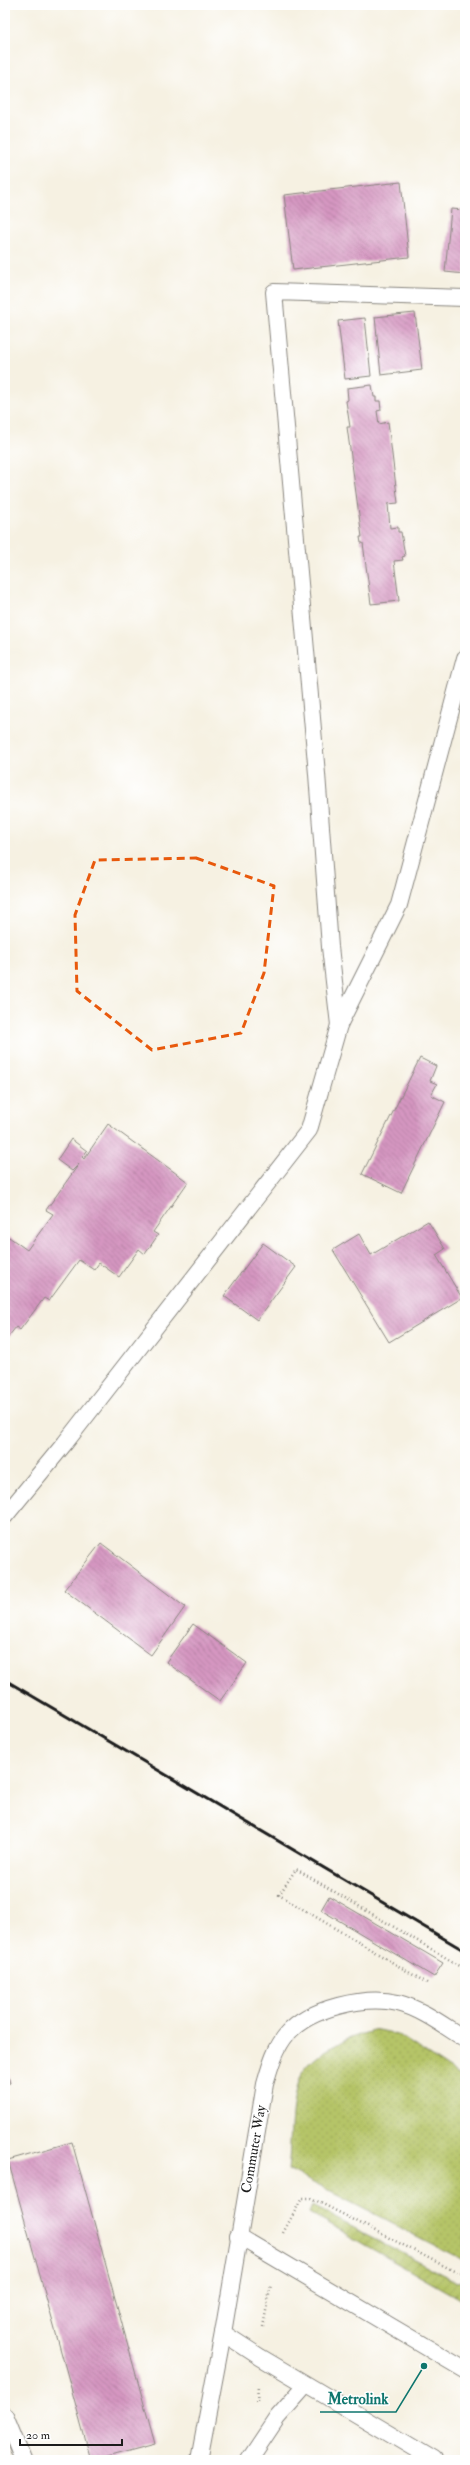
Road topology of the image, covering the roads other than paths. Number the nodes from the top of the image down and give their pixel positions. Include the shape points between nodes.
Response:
1 (465, 298) edge
2 (465, 658) edge
3 (339, 1025) junction
4 (5, 1516) edge
5 (465, 2039) edge
6 (238, 2236) junction
7 (223, 2333) junction
8 (465, 2370) edge
9 (306, 2384) junction
10 (5, 2416) edge
11 (23, 2460) edge
12 (199, 2460) edge
13 (249, 2460) edge
14 (434, 2460) edge

1 - 3 lane via 274,292 330,947
2 - 3 lane via 399,905
3 - 4 lane via 309,1130 70,1437
5 - 6 lane, Commuter Way via 418,2010 398,2003 381,2001 359,2001 332,2007 306,2020 287,2034 273,2057 265,2084
6 - 7 lane, Commuter Way
6 - 8 lane
7 - 9 lane
7 - 12 lane, Commuter Way
9 - 13 lane via 277,2418
9 - 14 lane
10 - 11 lane

